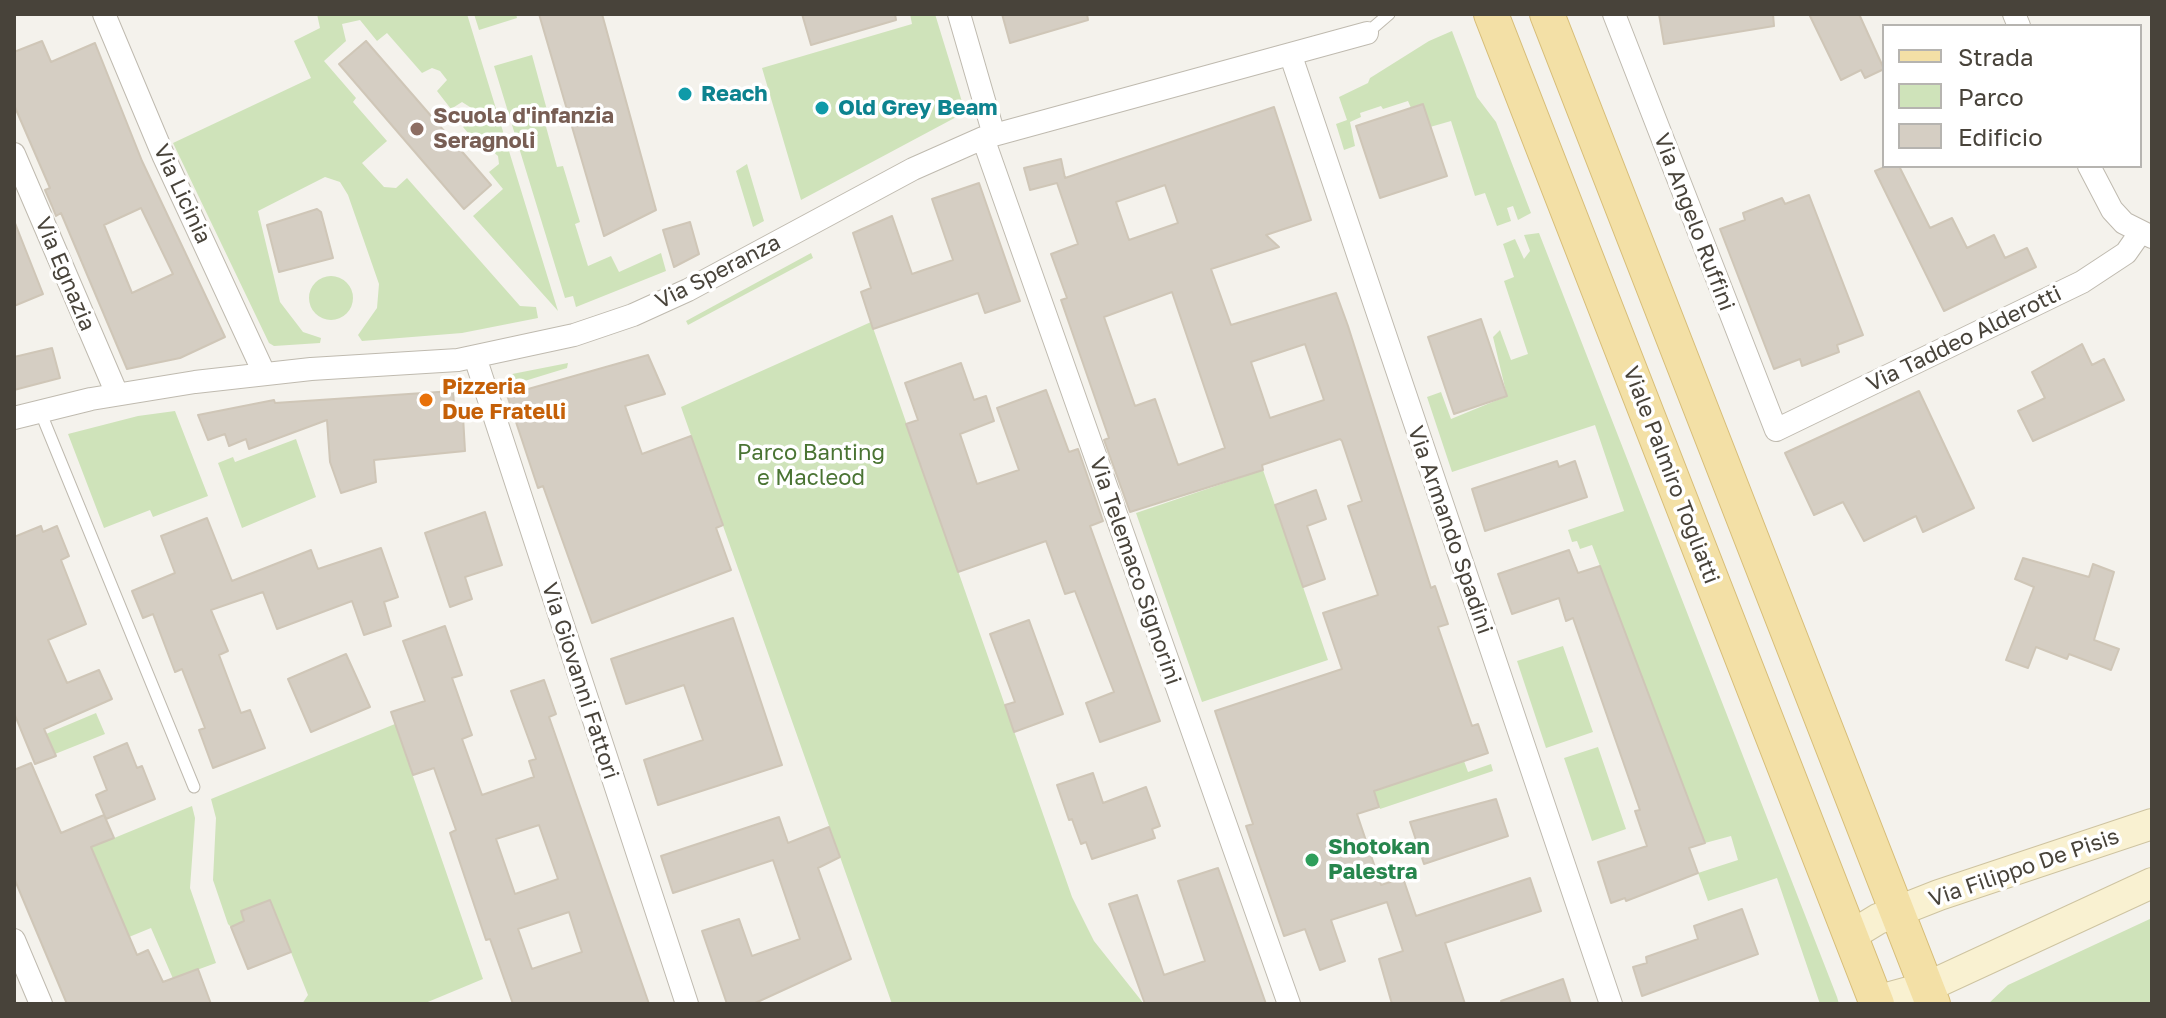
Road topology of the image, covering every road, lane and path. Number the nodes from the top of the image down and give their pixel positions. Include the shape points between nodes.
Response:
1 (104, 14) edge
2 (959, 14) edge
3 (1389, 14) edge
4 (1491, 14) edge
5 (1547, 14) edge
6 (1614, 14) edge
7 (1367, 33) joint
8 (1291, 56) junction
9 (988, 136) junction
10 (14, 154) edge
11 (2090, 168) edge
12 (2146, 235) edge
13 (475, 357) junction
14 (264, 373) junction
15 (117, 394) junction
16 (40, 411) junction
17 (14, 418) edge
18 (1776, 430) joint
19 (194, 787) dead end
20 (2152, 824) edge
21 (2152, 883) edge
22 (1897, 911) junction
23 (1850, 936) junction
24 (14, 940) edge
25 (1930, 996) edge
26 (1876, 1002) edge
27 (41, 1004) edge
28 (687, 1004) edge
29 (1289, 1004) edge
30 (1611, 1004) edge

1 - 14 street, Via Licinia
2 - 9 street, Via Telemaco Signorini
3 - 7 lane, Via Speranza
4 - 23 main road, Viale Palmiro Togliatti
5 - 22 main road
6 - 18 street, Via Angelo Ruffini
7 - 8 street, Via Speranza
8 - 9 street, Via Speranza
8 - 30 street, Via Armando Spadini
9 - 13 street, Via Speranza via 913,169 633,315 541,344
9 - 29 street, Via Telemaco Signorini
10 - 15 street, Via Egnazia
11 - 12 street via 2112,210
12 - 18 street, Via Taddeo Alderotti via 2082,282
13 - 14 street, Via Speranza
13 - 28 street, Via Giovanni Fattori
14 - 15 street, Via Speranza
15 - 16 street, Via Speranza
16 - 17 street, Via Speranza
16 - 19 lane
20 - 22 street, Via Filippo De Pisis
21 - 25 street
22 - 23 street
22 - 25 main road
23 - 26 main road, Viale Palmiro Togliatti
24 - 27 street
25 - 26 street, Viale Palmiro Togliatti

